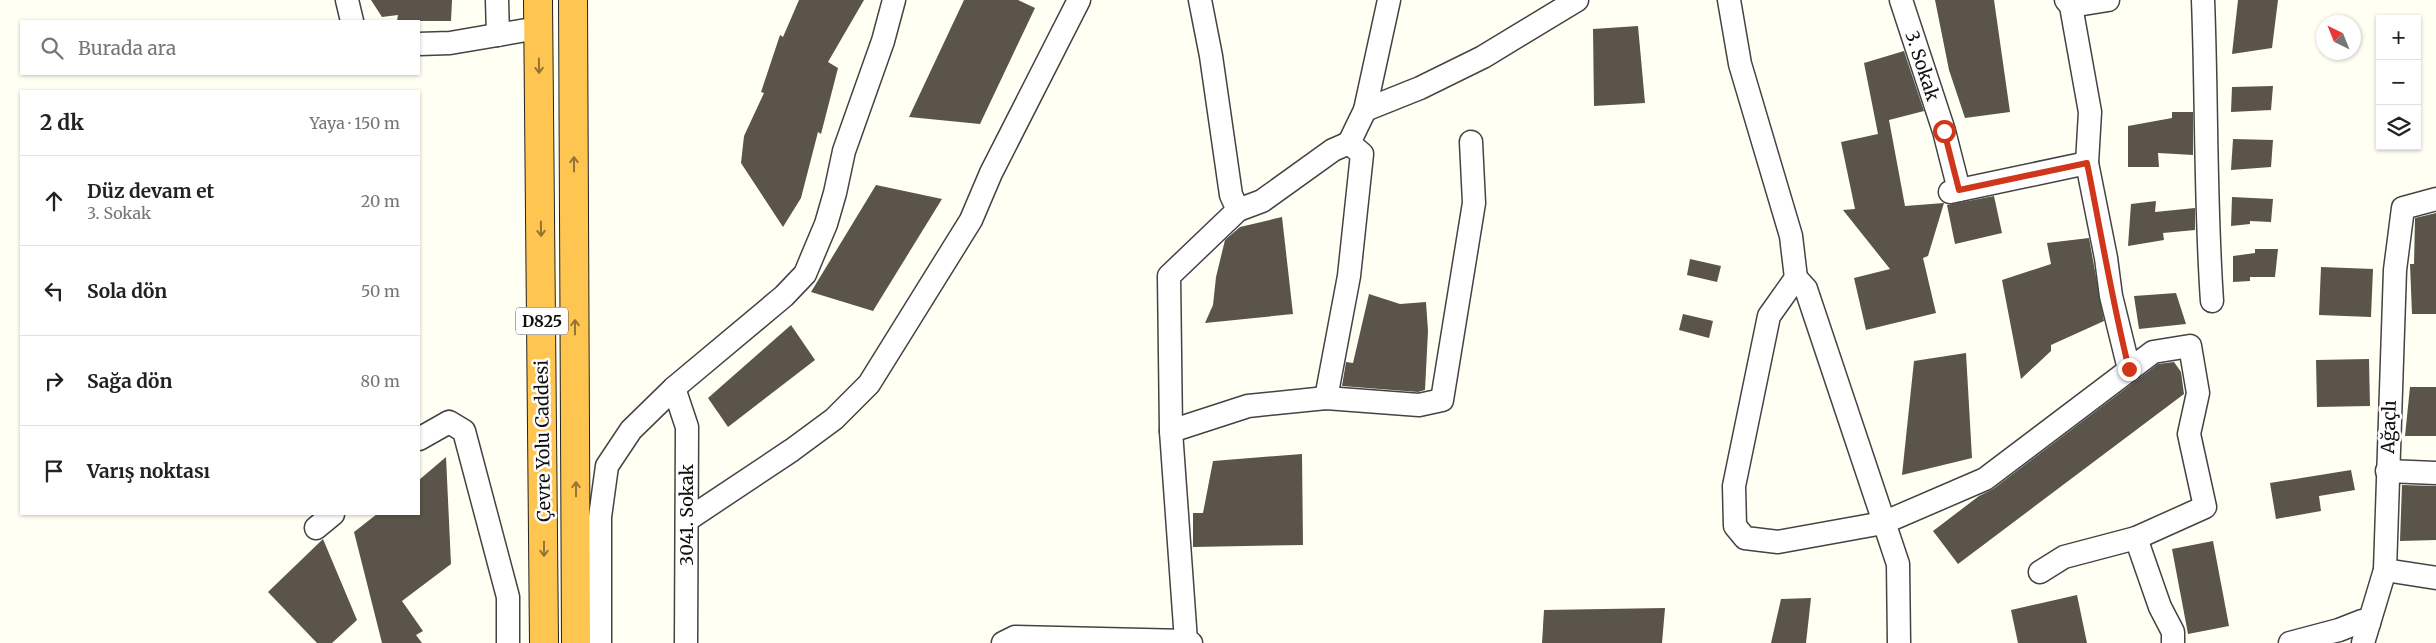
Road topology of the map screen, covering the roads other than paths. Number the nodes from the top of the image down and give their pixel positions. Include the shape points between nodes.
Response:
1 (347, 0) edge
2 (497, 0) edge
3 (538, 0) edge
4 (572, 0) edge
5 (894, 0) edge
6 (1079, 0) edge
7 (1200, 0) edge
8 (1389, 0) edge
9 (1577, 0) edge
10 (1729, 0) edge
11 (1901, 0) edge
12 (2108, 0) edge
13 (2203, 0) edge
14 (2068, 3) edge
15 (352, 20) edge
16 (538, 28) junction
17 (498, 35) junction
18 (420, 44) edge
19 (1365, 110) junction
20 (1349, 142) junction
21 (1471, 142) dead end
22 (2087, 163) junction
23 (2436, 198) edge
24 (1238, 210) junction
25 (1796, 278) junction
26 (2212, 301) dead end
27 (2129, 369) junction
28 (674, 388) junction
29 (1326, 398) junction
30 (1171, 431) junction
31 (420, 438) edge
32 (2388, 471) junction
33 (2436, 474) edge
34 (687, 520) junction
35 (1883, 523) junction
36 (2136, 538) junction
37 (2385, 570) junction
38 (2040, 572) dead end
39 (2436, 578) edge
40 (2366, 633) edge
41 (1189, 642) edge
42 (508, 643) edge
43 (544, 643) edge
44 (576, 643) edge
45 (600, 643) edge
46 (686, 643) edge
47 (1003, 643) edge
48 (1899, 643) edge
49 (2173, 643) edge
50 (2290, 643) edge

1 - 15 street
2 - 17 street
3 - 16 highway, Çevre Yolu Caddesi / D825
44 -> 4 highway, Çevre Yolu Caddesi / D825
5 - 28 street via 844,152 836,194 805,274 784,296
6 - 34 street via 991,173 971,220 869,384 834,420
7 - 24 street via 1231,195
8 - 19 street
9 - 19 street via 1483,58
10 - 25 street via 1740,64 1791,236
11 - 22 street, 3. Sokak via 1944,131 1955,191
12 - 14 street
13 - 26 street
14 - 22 street via 2090,112
16 - 17 street
16 -> 43 highway, Çevre Yolu Caddesi / D825
17 - 18 street
19 - 20 street
20 - 24 street via 1262,201
20 - 29 street via 1362,154 1349,276
21 - 29 street via 1474,203 1442,400 1419,406
22 - 27 street via 2111,296
23 - 32 street, Ağaçlı via 2404,208 2395,270
24 - 30 street via 1169,276
25 - 35 street via 1806,289
25 - 35 street via 1769,316 1734,486 1736,526 1745,538 1778,542
27 - 35 street via 1985,479
27 - 36 street via 2153,352 2190,346 2198,393 2189,434 2206,507
28 - 34 street, 3041. Sokak via 687,427
28 - 45 street via 631,430 607,466 600,517
29 - 30 street via 1248,406
30 - 41 street
31 - 42 street via 450,422 464,431 508,597
32 - 33 street
32 - 37 street, Ağaçlı
34 - 46 street, 3041. Sokak
35 - 48 street via 1898,564
36 - 38 street via 2064,557
36 - 49 street via 2160,607 2174,632
37 - 39 street
37 - 40 street, Ağaçlı
40 - 50 street via 2362,621
41 - 47 street via 1015,637

